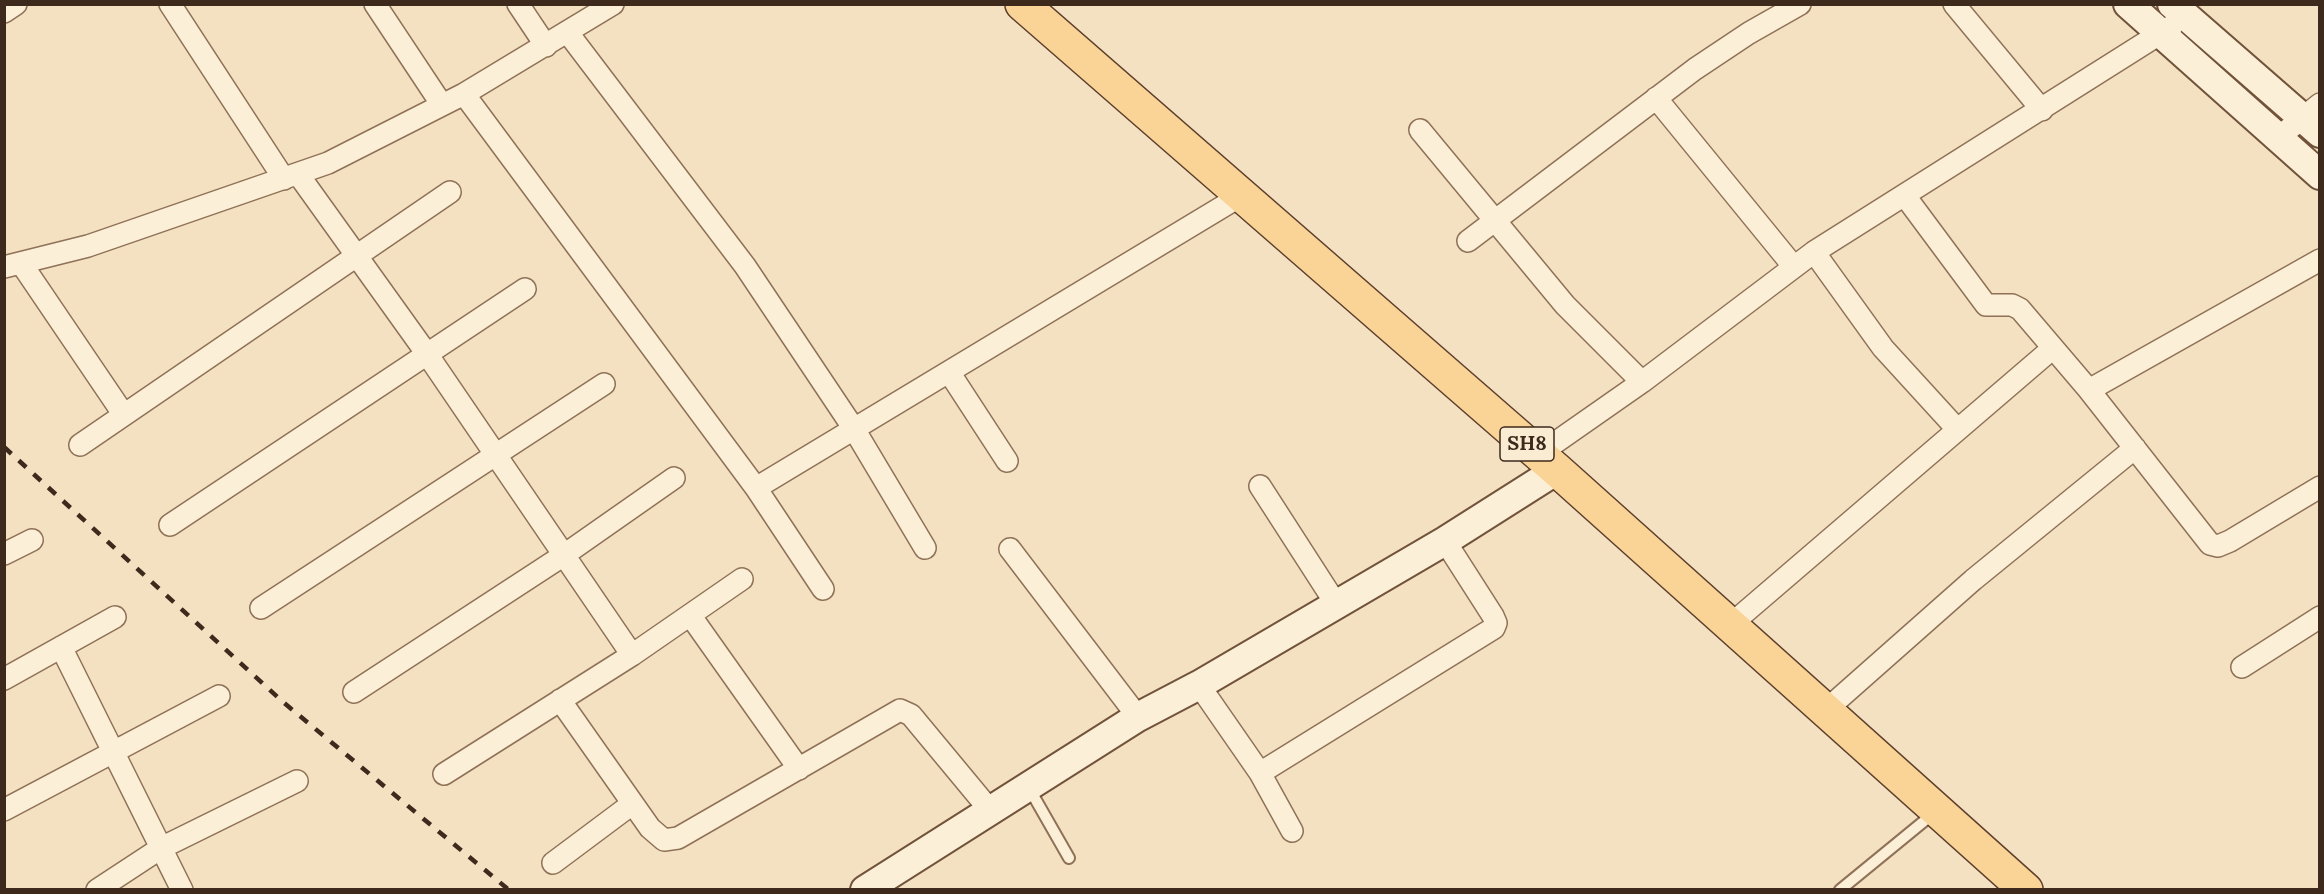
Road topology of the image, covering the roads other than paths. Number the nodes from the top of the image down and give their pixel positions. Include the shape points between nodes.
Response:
1 (16, 4) edge
2 (170, 4) edge
3 (375, 4) edge
4 (518, 4) edge
5 (613, 4) edge
6 (1022, 4) edge
7 (1800, 4) edge
8 (1954, 4) edge
9 (2128, 4) edge
10 (2178, 10) edge
11 (4, 12) edge
12 (568, 33) junction
13 (2162, 34) junction
14 (546, 46) junction
15 (464, 94) junction
16 (1656, 98) junction
17 (442, 105) junction
18 (2042, 110) junction
19 (2314, 118) edge
20 (1420, 130) dead end
21 (2279, 137) junction
22 (2319, 175) edge
23 (291, 177) junction
24 (450, 192) dead end
25 (1242, 195) junction
26 (1905, 196) junction
27 (1496, 221) junction
28 (1468, 241) dead end
29 (1814, 252) junction
30 (358, 258) junction
31 (2319, 260) edge
32 (9, 265) edge
33 (1794, 267) junction
34 (525, 289) dead end
35 (2053, 348) junction
36 (427, 354) junction
37 (949, 372) junction
38 (1642, 382) junction
39 (604, 384) dead end
40 (2089, 390) junction
41 (124, 415) junction
42 (854, 429) junction
43 (1957, 429) junction
44 (80, 445) dead end
45 (2135, 448) junction
46 (496, 455) junction
47 (1007, 461) dead end
48 (1548, 462) junction
49 (674, 478) dead end
50 (1260, 486) dead end
51 (2319, 487) edge
52 (756, 488) junction
53 (170, 525) dead end
54 (32, 540) dead end
55 (1444, 541) junction
56 (926, 548) dead end
57 (1010, 549) dead end
58 (4, 554) edge
59 (564, 555) junction
60 (742, 579) dead end
61 (823, 589) dead end
62 (1336, 604) junction
63 (261, 608) dead end
64 (690, 615) junction
65 (115, 617) dead end
66 (2319, 617) edge
67 (1730, 626) junction
68 (61, 647) junction
69 (632, 655) junction
70 (2242, 667) dead end
71 (4, 679) edge
72 (1199, 685) junction
73 (354, 692) dead end
74 (219, 696) dead end
75 (560, 700) junction
76 (1826, 710) junction
77 (1138, 717) junction
78 (114, 752) junction
79 (799, 769) junction
80 (1260, 773) junction
81 (444, 774) dead end
82 (297, 781) dead end
83 (1028, 786) junction
84 (632, 804) junction
85 (989, 809) junction
86 (4, 810) edge
87 (1939, 810) junction
88 (1292, 831) dead end
89 (161, 848) junction
90 (1069, 858) dead end
91 (553, 863) dead end
92 (98, 890) edge
93 (182, 890) edge
94 (865, 890) edge
95 (1840, 890) edge
96 (2026, 890) edge

1 - 11 street
2 - 23 street
3 - 17 street
4 - 14 street
5 - 12 street
6 - 25 main road, SH8
7 - 16 street via 1726,48
8 - 18 street
9 - 13 street
10 - 13 street
10 - 19 street
12 - 14 street
12 - 42 street via 745,266
13 - 18 street
13 - 21 street
14 - 15 street
15 - 17 street
15 - 52 street
16 - 27 street
16 - 33 street
17 - 23 street via 328,163
18 - 26 street
19 - 21 street
20 - 27 street
21 - 22 street
23 - 30 street
23 - 32 street via 88,246
24 - 30 street
25 - 37 street
25 - 48 main road, SH8
26 - 29 street
26 - 35 street via 1983,302 1993,307 2016,306
27 - 28 street
27 - 38 street via 1565,305
29 - 33 street
29 - 43 street via 1883,348
30 - 36 street
30 - 41 street
31 - 40 street
32 - 41 street
33 - 38 street
34 - 36 street
35 - 40 street
35 - 43 street
36 - 46 street
36 - 53 street
37 - 42 street
37 - 47 street
38 - 48 street
39 - 46 street
40 - 45 street
41 - 44 street
42 - 52 street
42 - 56 street
43 - 67 street
45 - 51 street via 2214,546 2230,541
45 - 76 street via 1973,580
46 - 59 street
46 - 63 street
48 - 55 street
48 - 67 main road, SH8
49 - 59 street
50 - 62 street
52 - 61 street
54 - 58 street
55 - 62 street
55 - 80 street via 1493,616 1494,628
57 - 77 street
59 - 69 street
59 - 73 street
60 - 64 street
62 - 72 street
64 - 69 street
64 - 79 street
65 - 68 street
66 - 70 street
67 - 76 main road, SH8
68 - 71 street
68 - 78 street
69 - 75 street
72 - 77 street
72 - 80 street
74 - 78 street
75 - 81 street
75 - 84 street
76 - 87 main road, SH8
77 - 83 street
78 - 86 street
78 - 89 street
79 - 84 street via 670,840 654,833
79 - 85 street via 900,710 911,715
80 - 88 street
82 - 89 street
83 - 85 street
83 - 90 lane
84 - 91 street
85 - 94 street
87 - 95 lane
87 - 96 main road, SH8
89 - 92 street
89 - 93 street

